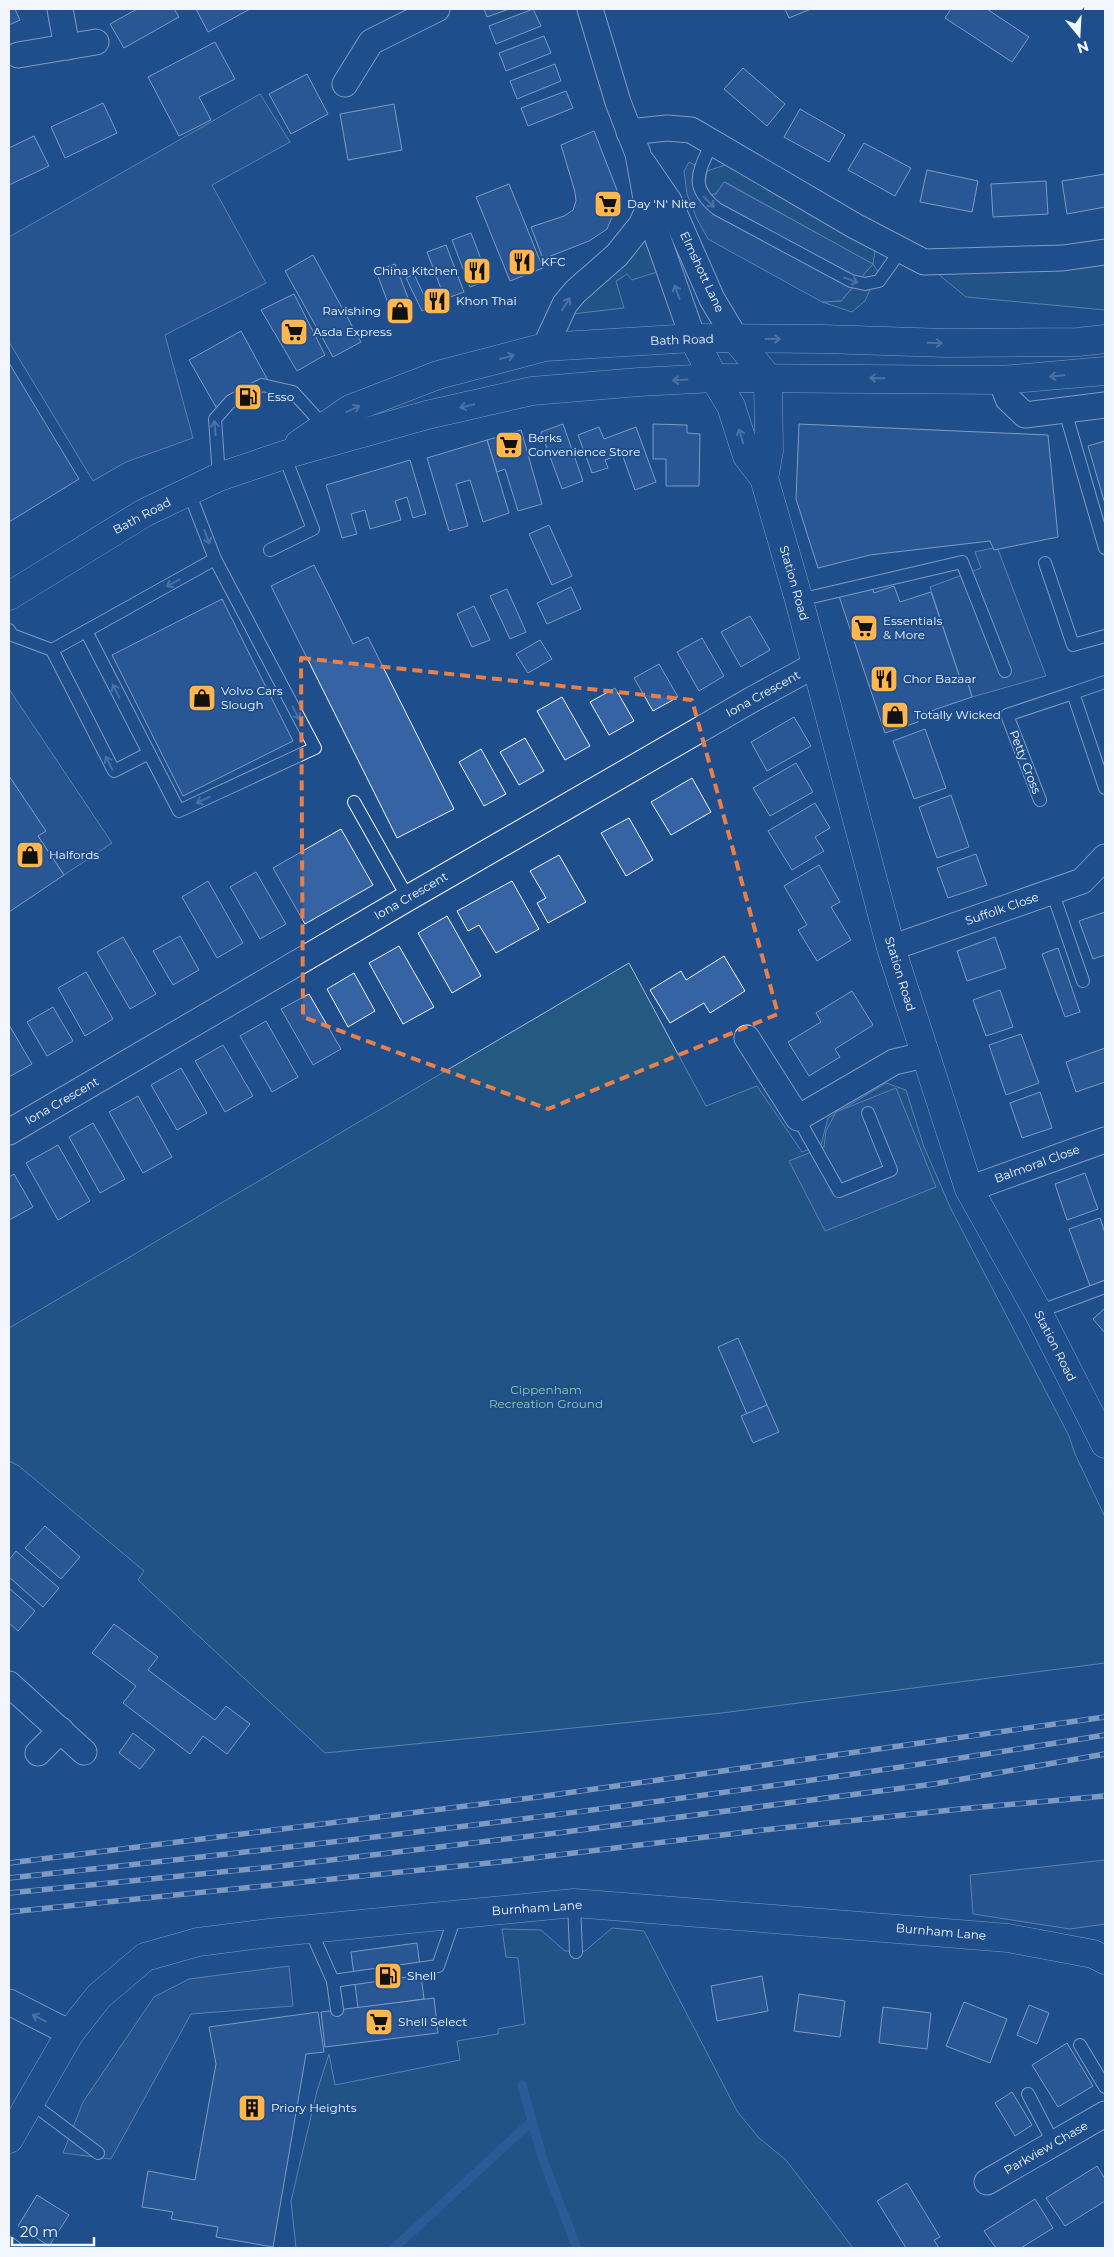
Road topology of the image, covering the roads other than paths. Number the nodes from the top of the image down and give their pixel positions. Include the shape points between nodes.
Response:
1 (60, 9) edge
2 (437, 9) edge
3 (590, 9) edge
4 (96, 42) dead end
5 (67, 47) junction
6 (18, 54) dead end
7 (344, 84) dead end
8 (712, 142) junction
9 (633, 143) junction
10 (648, 210) junction
11 (901, 250) junction
12 (1105, 252) edge
13 (693, 338) junction
14 (736, 339) junction
15 (1105, 340) edge
16 (545, 347) junction
17 (1105, 371) edge
18 (714, 378) junction
19 (768, 378) junction
20 (1001, 380) junction
21 (1105, 405) edge
22 (1065, 411) junction
23 (324, 426) junction
24 (284, 455) junction
25 (220, 476) junction
26 (764, 478) junction
27 (189, 492) junction
28 (1105, 548) edge
29 (270, 550) dead end
30 (215, 559) junction
31 (1045, 563) dead end
32 (9, 596) edge
33 (799, 600) junction
34 (9, 630) edge
35 (86, 631) junction
36 (1105, 636) edge
37 (52, 650) junction
38 (817, 664) junction
39 (1005, 671) dead end
40 (1105, 682) edge
41 (1073, 692) junction
42 (148, 753) junction
43 (1105, 788) edge
44 (1040, 800) dead end
45 (354, 802) dead end
46 (1105, 857) edge
47 (1052, 891) junction
48 (408, 898) junction
49 (891, 948) junction
50 (1083, 981) dead end
51 (747, 1038) dead end
52 (924, 1055) junction
53 (868, 1113) dead end
54 (798, 1118) junction
55 (9, 1132) edge
56 (1105, 1140) edge
57 (969, 1189) junction
58 (1105, 1287) edge
59 (1038, 1312) junction
60 (1105, 1444) edge
61 (9, 1684) edge
62 (61, 1730) junction
63 (84, 1752) dead end
64 (38, 1753) dead end
65 (574, 1903) junction
66 (456, 1914) junction
67 (310, 1928) junction
68 (576, 1952) dead end
69 (1105, 1960) edge
70 (333, 1981) junction
71 (9, 2002) edge
72 (337, 2010) dead end
73 (70, 2033) junction
74 (1080, 2045) dead end
75 (1105, 2087) edge
76 (1028, 2094) dead end
77 (30, 2102) junction
78 (1105, 2114) edge
79 (9, 2139) edge
80 (1054, 2144) junction
81 (98, 2153) dead end
82 (987, 2182) dead end
83 (9, 2244) edge
84 (16, 2248) edge

1 - 5 street
2 - 7 street via 371,42
3 - 9 street, Elmshott Lane
4 - 5 street
5 - 6 street
8 - 9 street via 691,130 667,128
8 - 11 street
8 -> 11 lane via 698,175 699,189 717,209 851,281 864,284 879,280
9 - 10 street, Elmshott Lane
9 - 14 street, Elmshott Lane via 669,201 712,299
13 -> 10 street, Elmshott Lane
16 -> 10 street via 565,304 617,255 641,225
11 - 12 street via 924,262 1063,258
13 - 14 street, Bath Road
13 - 16 street, Bath Road
13 - 18 street, Station Road
14 -> 15 street, Bath Road via 946,343
14 - 19 street
23 -> 16 street, Bath Road via 350,409 438,376
17 -> 20 street, Bath Road
18 - 19 street, Bath Road
18 -> 24 street, Bath Road via 532,391 427,415
26 -> 18 street, Station Road via 747,456 731,406
20 -> 19 street, Bath Road
19 - 26 street, Station Road via 769,450
20 - 22 street via 1008,399 1025,415
21 - 22 street
22 - 28 lane
23 - 24 street, Bath Road
25 -> 23 lane via 215,419 231,401 262,385 292,392
24 - 25 street, Bath Road
24 - 29 lane via 313,529
25 - 27 street, Bath Road
26 - 33 street, Station Road
27 -> 30 lane
27 - 32 street, Bath Road via 144,513
30 -> 35 lane
30 -> 42 lane via 315,748 179,811
31 - 36 lane via 1073,646
33 - 38 street, Station Road
33 - 39 lane via 962,562
34 - 37 lane via 12,635
35 - 37 lane
42 -> 35 lane
42 -> 37 lane via 114,771
38 - 48 street, Iona Crescent
38 - 49 street, Station Road
40 - 41 lane
41 - 43 lane
41 - 44 lane, Petty Cross via 1007,715
45 - 48 lane
46 - 47 street, Suffolk Close via 1082,881
47 - 49 street, Suffolk Close
47 - 50 lane
48 - 55 street, Iona Crescent
49 - 52 street, Station Road
51 - 54 street
52 - 54 street via 894,1062
52 - 57 street, Station Road
53 - 54 lane via 891,1170 839,1191
56 - 57 street, Balmoral Close
57 - 59 street, Station Road
58 - 59 lane
59 - 60 street, Station Road
61 - 62 street
62 - 63 street
62 - 64 street
65 - 66 street, Burnham Lane
65 - 68 lane
65 - 69 street, Burnham Lane via 1008,1938 1093,1954
66 - 67 street, Burnham Lane
66 - 70 lane via 438,1966
67 - 70 lane
67 - 73 street, Burnham Lane via 198,1942 145,1957 99,1996
70 - 72 lane
73 -> 71 street
73 - 77 street, Burnham Lane
74 - 75 lane
76 - 80 lane
77 - 79 street, Burnham Lane
77 - 81 lane
78 - 80 street, Parkview Chase
80 - 82 street, Parkview Chase
83 - 84 lane

